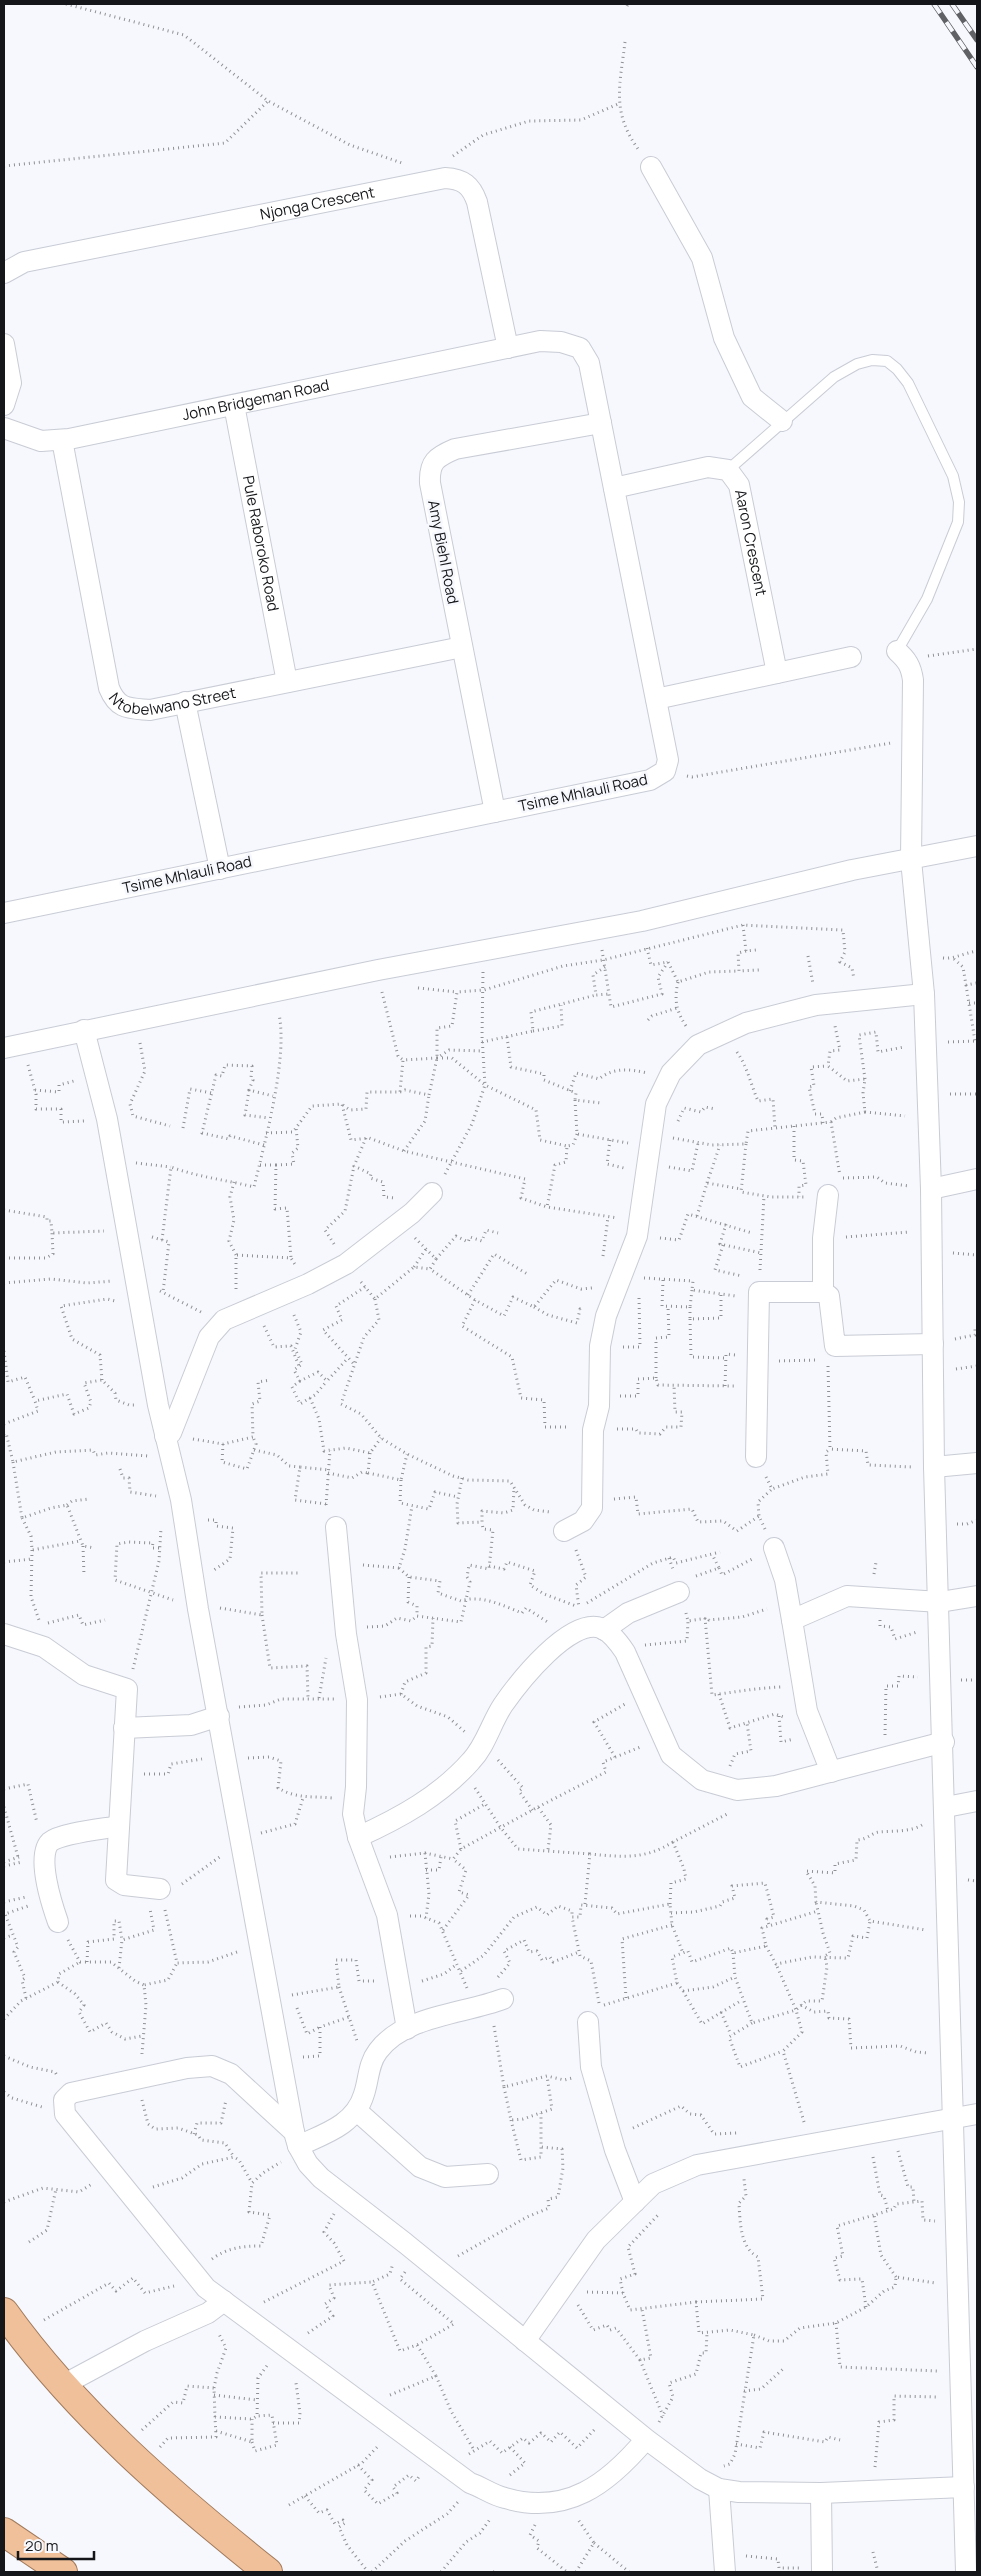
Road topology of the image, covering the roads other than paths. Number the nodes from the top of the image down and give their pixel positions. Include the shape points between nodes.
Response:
1 (651, 167) road end
2 (4, 273) edge
3 (4, 344) edge
4 (508, 348) junction
5 (4, 405) edge
6 (234, 405) junction
7 (782, 421) junction
8 (600, 423) junction
9 (4, 428) edge
10 (62, 440) junction
11 (728, 470) junction
12 (614, 488) junction
13 (462, 647) junction
14 (901, 655) joint
15 (850, 657) dead end
16 (777, 673) junction
17 (287, 682) junction
18 (656, 699) junction
19 (185, 702) junction
20 (495, 812) junction
21 (977, 846) edge
22 (911, 860) junction
23 (220, 869) junction
24 (4, 913) edge
25 (924, 994) junction
26 (84, 1030) junction
27 (4, 1048) edge
28 (977, 1179) edge
29 (931, 1189) junction
30 (432, 1193) road end
31 (828, 1195) road end
32 (823, 1292) junction
33 (933, 1344) junction
34 (168, 1434) junction
35 (756, 1457) road end
36 (977, 1462) edge
37 (926, 1464) junction
38 (336, 1527) road end
39 (564, 1531) road end
40 (774, 1548) road end
41 (679, 1592) road end
42 (977, 1596) edge
43 (940, 1602) junction
44 (790, 1612) junction
45 (604, 1630) junction
46 (4, 1634) edge
47 (219, 1716) junction
48 (124, 1728) junction
49 (944, 1742) junction
50 (831, 1772) junction
51 (977, 1800) edge
52 (946, 1807) junction
53 (119, 1826) junction
54 (358, 1837) junction
55 (153, 1888) road end
56 (58, 1922) road end
57 (490, 2004) road end
58 (588, 2022) dead end
59 (407, 2029) junction
60 (357, 2110) junction
61 (977, 2114) edge
62 (954, 2119) junction
63 (296, 2139) junction
64 (488, 2174) dead end
65 (635, 2202) junction
66 (216, 2307) junction
67 (4, 2312) edge
68 (525, 2341) junction
69 (63, 2385) junction
70 (646, 2439) junction
71 (964, 2487) junction
72 (719, 2489) junction
73 (821, 2493) junction
74 (970, 2507) edge
75 (4, 2532) edge
76 (725, 2563) edge
77 (822, 2570) edge
78 (63, 2572) edge
79 (268, 2572) edge
80 (966, 2572) edge

1 - 7 street via 702,258 724,338 752,397
2 - 4 street, Njonga Crescent via 24,262 445,178 462,181 474,192
3 - 5 street via 11,383
4 - 6 street, John Bridgeman Road
4 - 8 street, Tsime Mhlauli Road via 561,342 580,348 588,363
6 - 10 street, John Bridgeman Road
6 - 17 street, Pule Raboroko Road
7 - 11 lane
7 - 14 lane via 834,377 857,364 887,361 908,384 953,476 959,508 958,522
8 - 12 street, Tsime Mhlauli Road
8 - 13 street, Amy Biehl Road via 455,449 435,460 429,469
9 - 10 street, John Bridgeman Road via 41,441
10 - 19 street, Ntobelwano Street via 109,688 114,700 125,707 150,710
11 - 12 street, Aaron Crescent via 708,467
11 - 16 street, Aaron Crescent via 739,485
12 - 18 street, Tsime Mhlauli Road
13 - 17 street, Ntobelwano Street
13 - 20 street, Amy Biehl Road
14 - 22 street via 911,668 913,680
15 - 16 street
16 - 18 street
17 - 19 street, Ntobelwano Street
18 - 20 street, Tsime Mhlauli Road via 668,760 665,771 650,780
19 - 23 street
20 - 23 street, Tsime Mhlauli Road
21 - 22 street
22 - 25 street
22 - 26 street via 852,870 598,930 378,970
23 - 24 street, Tsime Mhlauli Road
25 - 29 street
25 - 39 street via 811,1005 746,1023 698,1045 668,1077 656,1104 631,1277 606,1316 600,1346 593,1500 589,1515
26 - 27 street
26 - 34 street via 107,1119 158,1404
28 - 29 street
29 - 33 street
30 - 34 street via 346,1264 224,1320 209,1337
31 - 32 street via 823,1238
32 - 33 street via 829,1296 831,1304 831,1350
32 - 35 street via 759,1286
33 - 37 street
34 - 47 street
36 - 37 street
37 - 43 street
38 - 54 street via 357,1700 353,1814
40 - 44 street via 785,1580
41 - 45 street via 628,1612
42 - 43 street
43 - 44 street via 847,1596
43 - 49 street
44 - 50 street via 807,1711
45 - 50 street via 625,1652 671,1755 702,1780 737,1790 776,1786
45 - 54 street via 594,1627 575,1632 540,1661 503,1705 481,1747 463,1769 426,1802
46 - 48 street via 44,1647 84,1674 128,1689
47 - 48 street via 191,1726
47 - 63 street
48 - 53 street
49 - 50 street
49 - 52 street
51 - 52 street
52 - 62 street
53 - 55 street via 116,1880 124,1885
53 - 56 street via 51,1841 45,1852 50,1900
54 - 59 street via 387,1915
57 - 59 street
58 - 65 street via 593,2074
59 - 60 street via 378,2051 370,2065 364,2095
60 - 63 street via 337,2128
60 - 64 street via 420,2167 445,2177
61 - 62 street
62 - 65 street via 697,2165 652,2184
62 - 71 street
63 - 66 street via 231,2074 212,2066 142,2076 67,2096 64,2114 194,2275
63 - 68 street via 308,2164 344,2197
65 - 68 street via 596,2240 565,2292
66 - 69 street
66 - 70 street via 241,2313 452,2470 489,2492 538,2504 566,2501 604,2481 623,2466
67 - 69 highway
68 - 70 street
69 - 79 highway via 123,2448
70 - 72 street via 700,2480
71 - 73 street
71 - 74 street
72 - 73 street
72 - 76 street
73 - 77 street
74 - 80 street
75 - 78 highway

